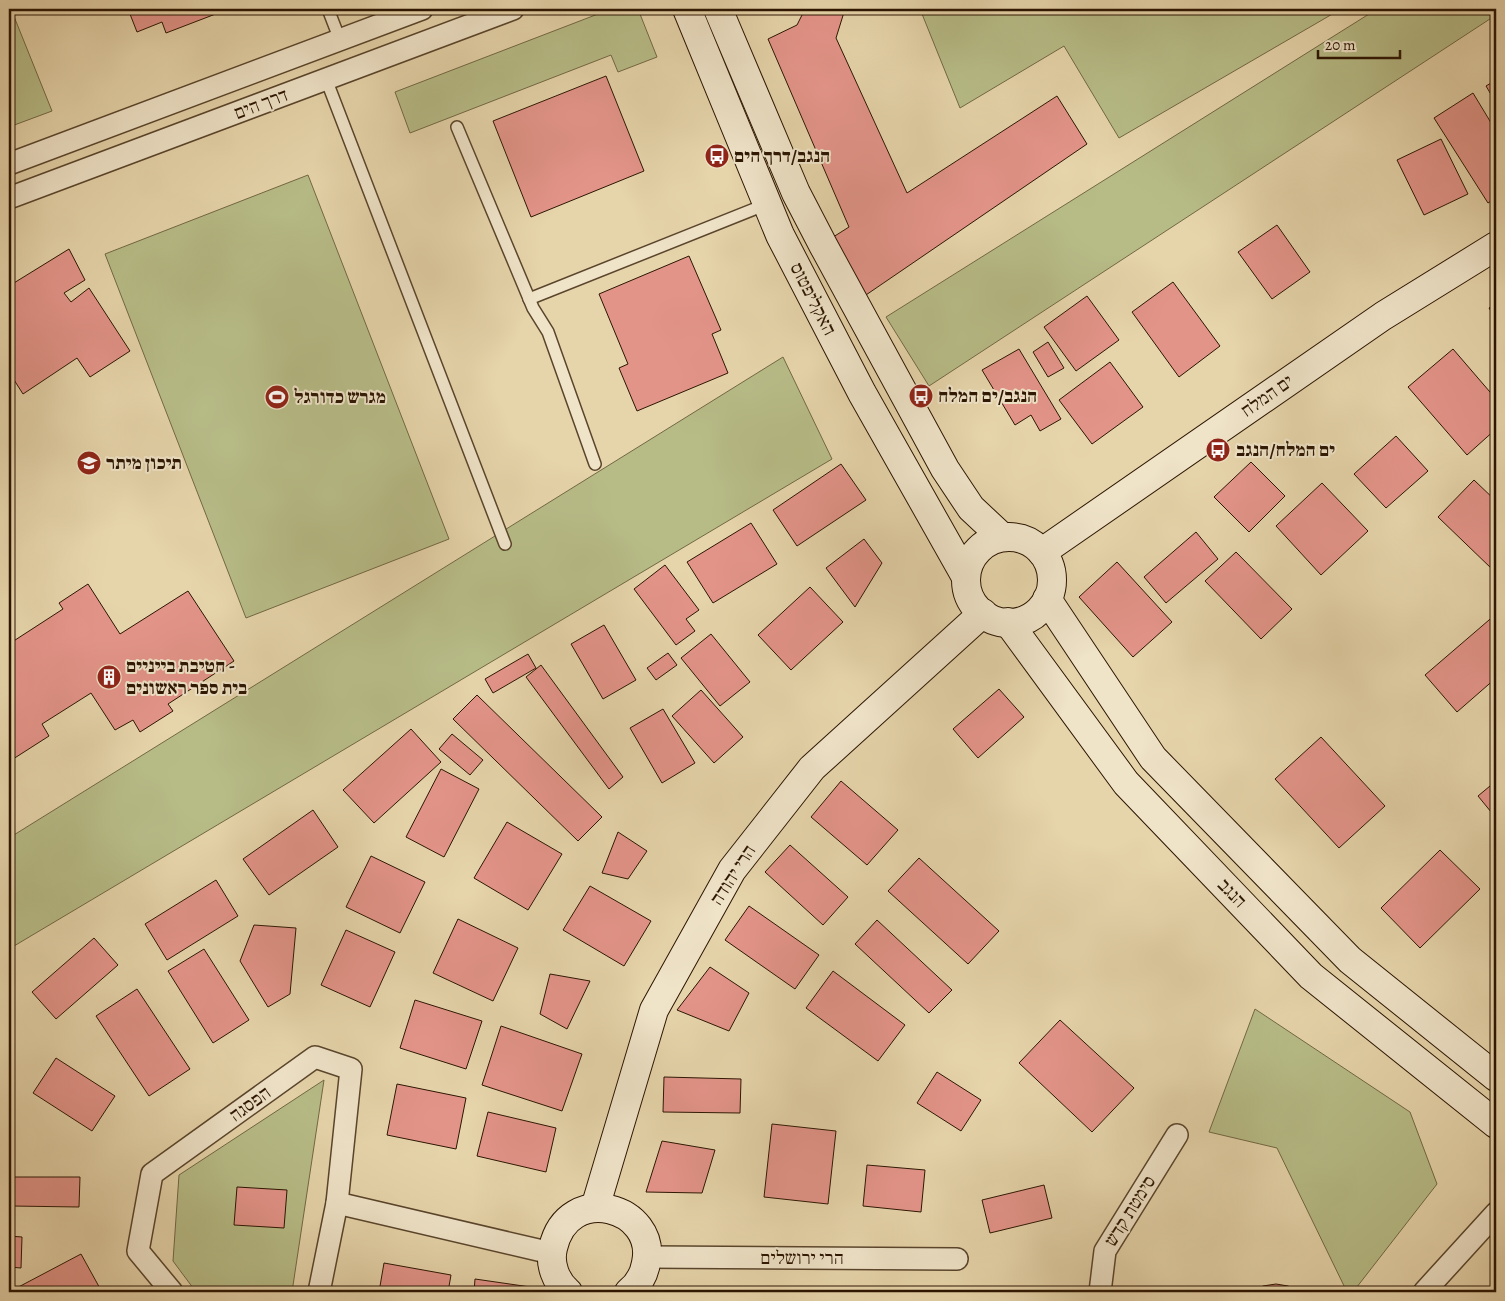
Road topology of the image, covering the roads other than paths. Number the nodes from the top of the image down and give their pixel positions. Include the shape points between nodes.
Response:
1 (328, 9) edge
2 (422, 9) edge
3 (513, 9) edge
4 (686, 9) edge
5 (718, 9) edge
6 (340, 40) junction
7 (326, 79) junction
8 (457, 127) dead end
9 (9, 164) edge
10 (9, 198) edge
11 (767, 204) junction
12 (1496, 246) edge
13 (529, 299) junction
14 (595, 464) dead end
15 (1002, 537) junction
16 (505, 544) dead end
17 (1042, 552) junction
18 (966, 577) junction
19 (1047, 599) junction
20 (983, 613) junction
21 (1008, 622) junction
22 (1496, 1077) edge
23 (1496, 1124) edge
24 (1178, 1135) dead end
25 (337, 1203) junction
26 (595, 1208) junction
27 (1496, 1213) edge
28 (551, 1253) junction
29 (648, 1257) junction
30 (957, 1258) dead end
31 (172, 1292) edge
32 (318, 1292) edge
33 (568, 1292) edge
34 (629, 1292) edge
35 (1100, 1292) edge
36 (1424, 1292) edge

1 - 6 lane
2 - 6 street, דרך הים
3 - 7 street, דרך הים
4 - 11 street, האקליפטוס
5 - 15 street, האקליפטוס via 796,193 828,254 945,469 971,508
6 - 9 street, דרך הים
7 - 10 street, דרך הים
7 - 16 lane
8 - 13 lane
11 - 13 lane
11 - 18 street, האקליפטוס via 862,394
12 - 17 street, ים המלח via 1383,316
13 - 14 lane via 548,332
15 - 17 street via 1018,537 1031,542
15 - 18 street via 977,550
17 - 19 street via 1050,564 1052,579
18 - 20 street via 970,598
19 - 21 street via 1034,614
19 - 22 street, הנגב via 1154,758 1350,960
20 - 21 street via 995,620
20 - 26 street, הרי יהודה via 812,768 732,870 654,1010
21 - 23 street, הנגב via 1126,783 1301,966
24 - 35 street, סימטת קדש via 1105,1251
25 - 28 street
25 - 31 street, הפסגה via 351,1069 315,1057 152,1174 138,1251
25 - 32 street, הפסגה
26 - 28 street via 579,1212 565,1222 555,1236
26 - 29 street via 611,1209 638,1227
27 - 36 street
28 - 33 street via 558,1280
29 - 30 street, הרי ירושלים
29 - 34 street via 644,1273

